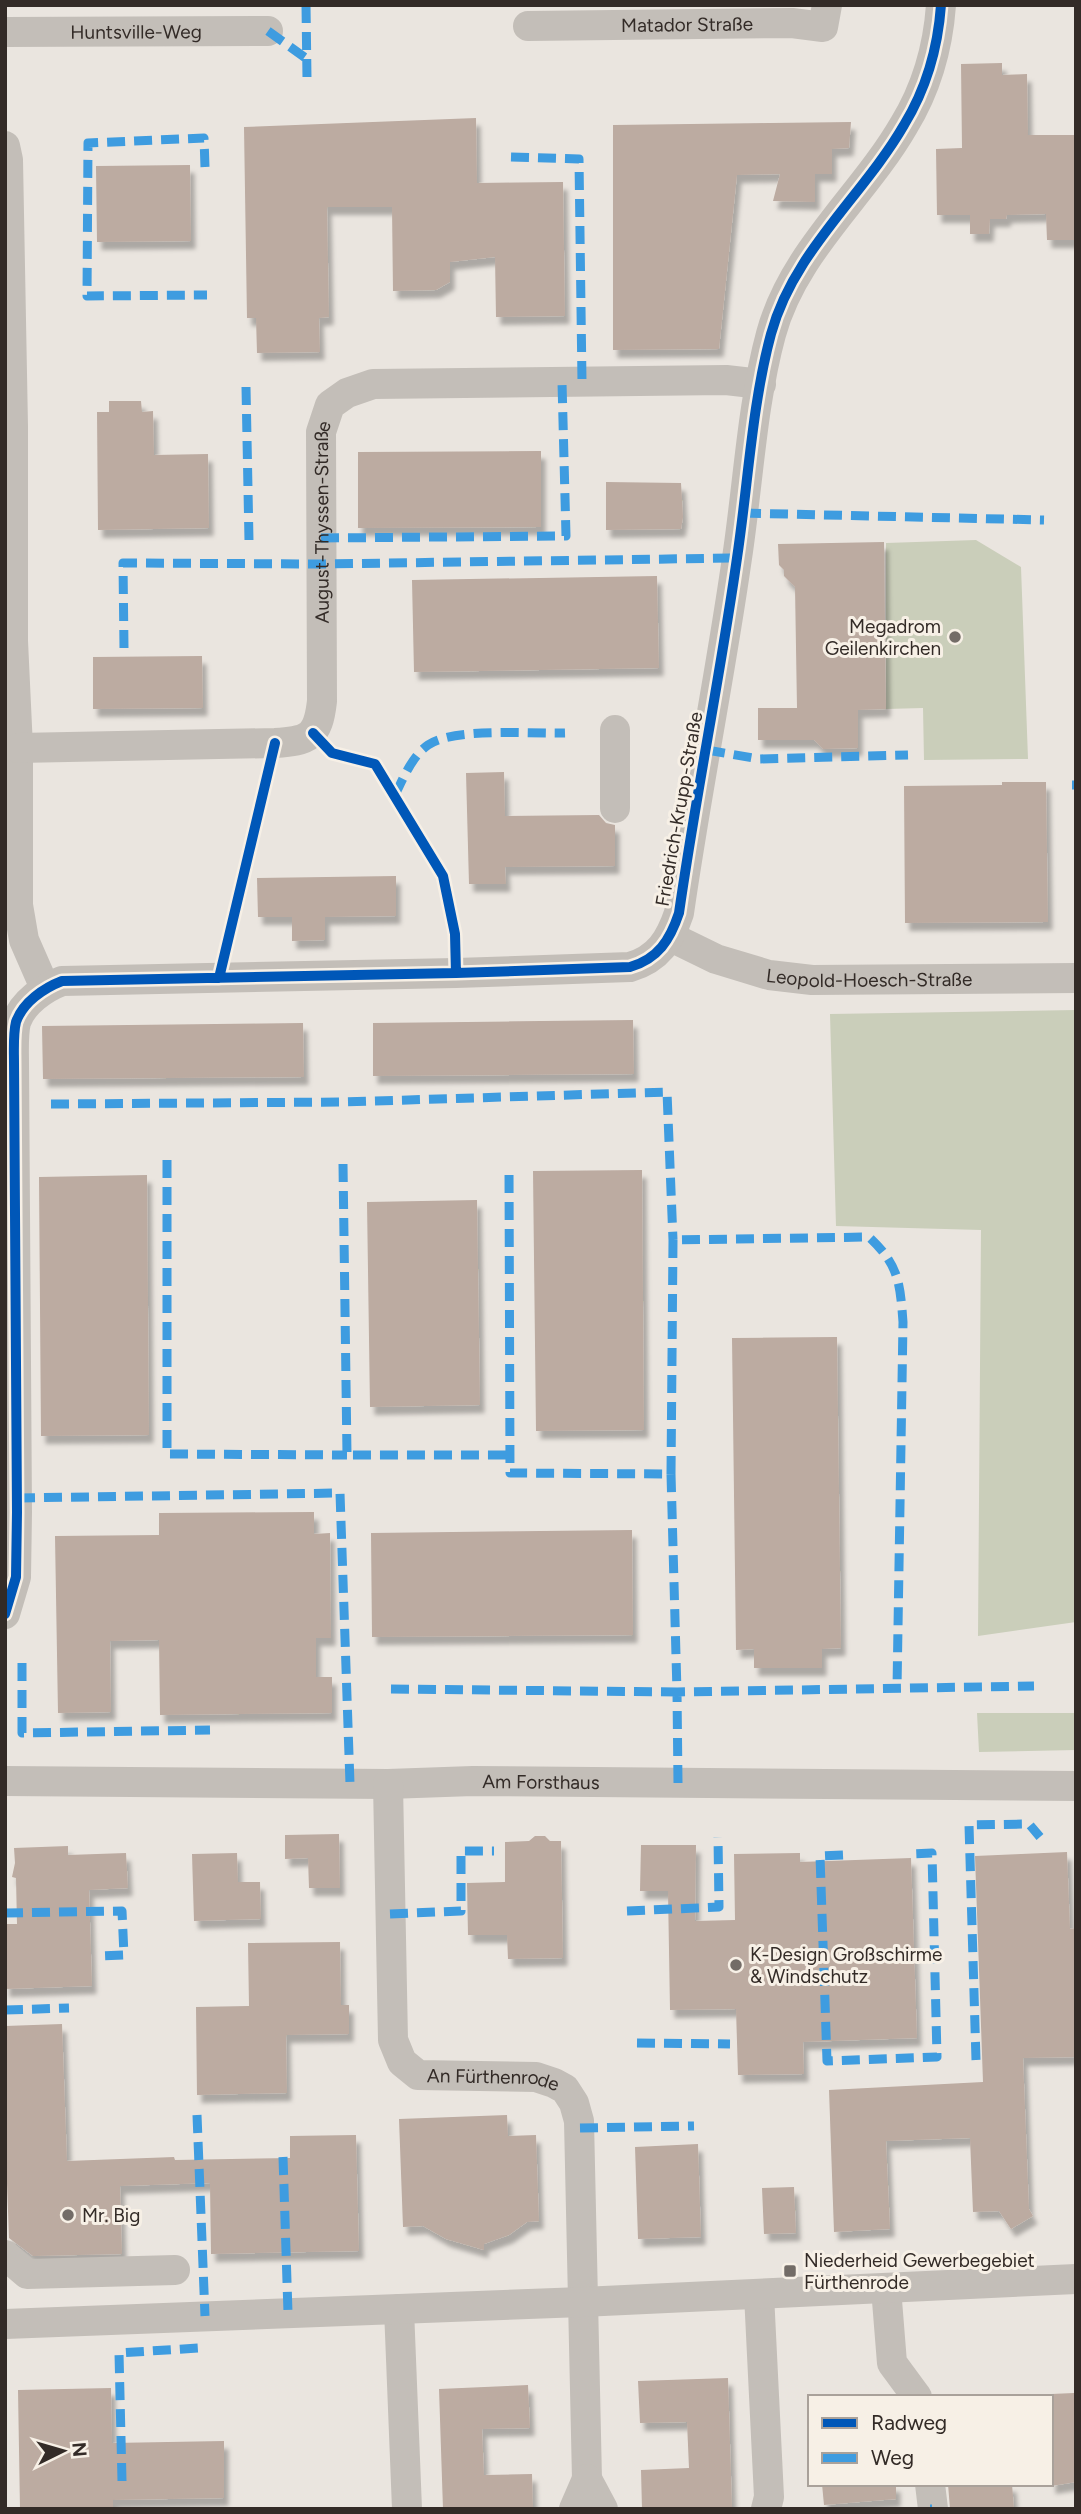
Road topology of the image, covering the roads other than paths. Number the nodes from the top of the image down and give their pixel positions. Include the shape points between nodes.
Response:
1 (827, 5) edge
2 (941, 5) edge
3 (528, 26) dead end
4 (268, 31) dead end
5 (5, 33) edge
6 (5, 146) edge
7 (761, 384) junction
8 (9, 427) edge
9 (9, 641) edge
10 (615, 730) dead end
11 (18, 748) junction
12 (615, 808) dead end
13 (671, 937) junction
14 (1076, 978) edge
15 (45, 988) junction
16 (5, 1614) edge
17 (5, 1781) edge
18 (388, 1784) junction
19 (1076, 1786) edge
20 (5, 2255) edge
21 (175, 2270) dead end
22 (1076, 2279) edge
23 (886, 2288) junction
24 (759, 2294) junction
25 (583, 2302) junction
26 (399, 2309) junction
27 (5, 2324) edge
28 (916, 2395) edge
29 (587, 2479) junction
30 (930, 2486) edge
31 (407, 2509) edge
32 (574, 2509) edge
33 (603, 2509) edge
34 (766, 2509) edge
35 (933, 2509) edge

1 - 3 street, Matador Straße via 823,27 792,23
2 - 7 street, Friedrich-Krupp-Straße via 934,59 904,125 789,288 771,332
4 - 5 street, Huntsville-Weg
6 - 8 street
7 - 11 street, August-Thyssen-Straße via 726,380 373,384 347,393 330,405 321,432 322,701 320,721 311,736 300,742
7 - 13 street, Friedrich-Krupp-Straße via 717,690
8 - 9 street
9 - 11 street via 16,682
10 - 12 street
11 - 15 street via 18,905 24,940
13 - 14 street, Leopold-Hoesch-Straße via 716,959 769,975 812,980
13 - 15 street, Friedrich-Krupp-Straße via 646,962 630,967 74,980
15 - 16 street via 16,1022 18,1512 16,1577
17 - 18 street, Am Forsthaus
18 - 19 street, Am Forsthaus
18 - 25 street, An Fürthenrode via 393,2040 402,2062 418,2076 536,2077 565,2088 579,2121
20 - 21 street via 27,2274
22 - 23 street
23 - 24 street
23 - 28 street via 892,2363
24 - 25 street
24 - 34 street
25 - 26 street
25 - 29 street, An Fürthenrode
26 - 27 street
26 - 31 street
29 - 32 street, An Fürthenrode
29 - 33 street, An Fürthenrode
30 - 35 street

